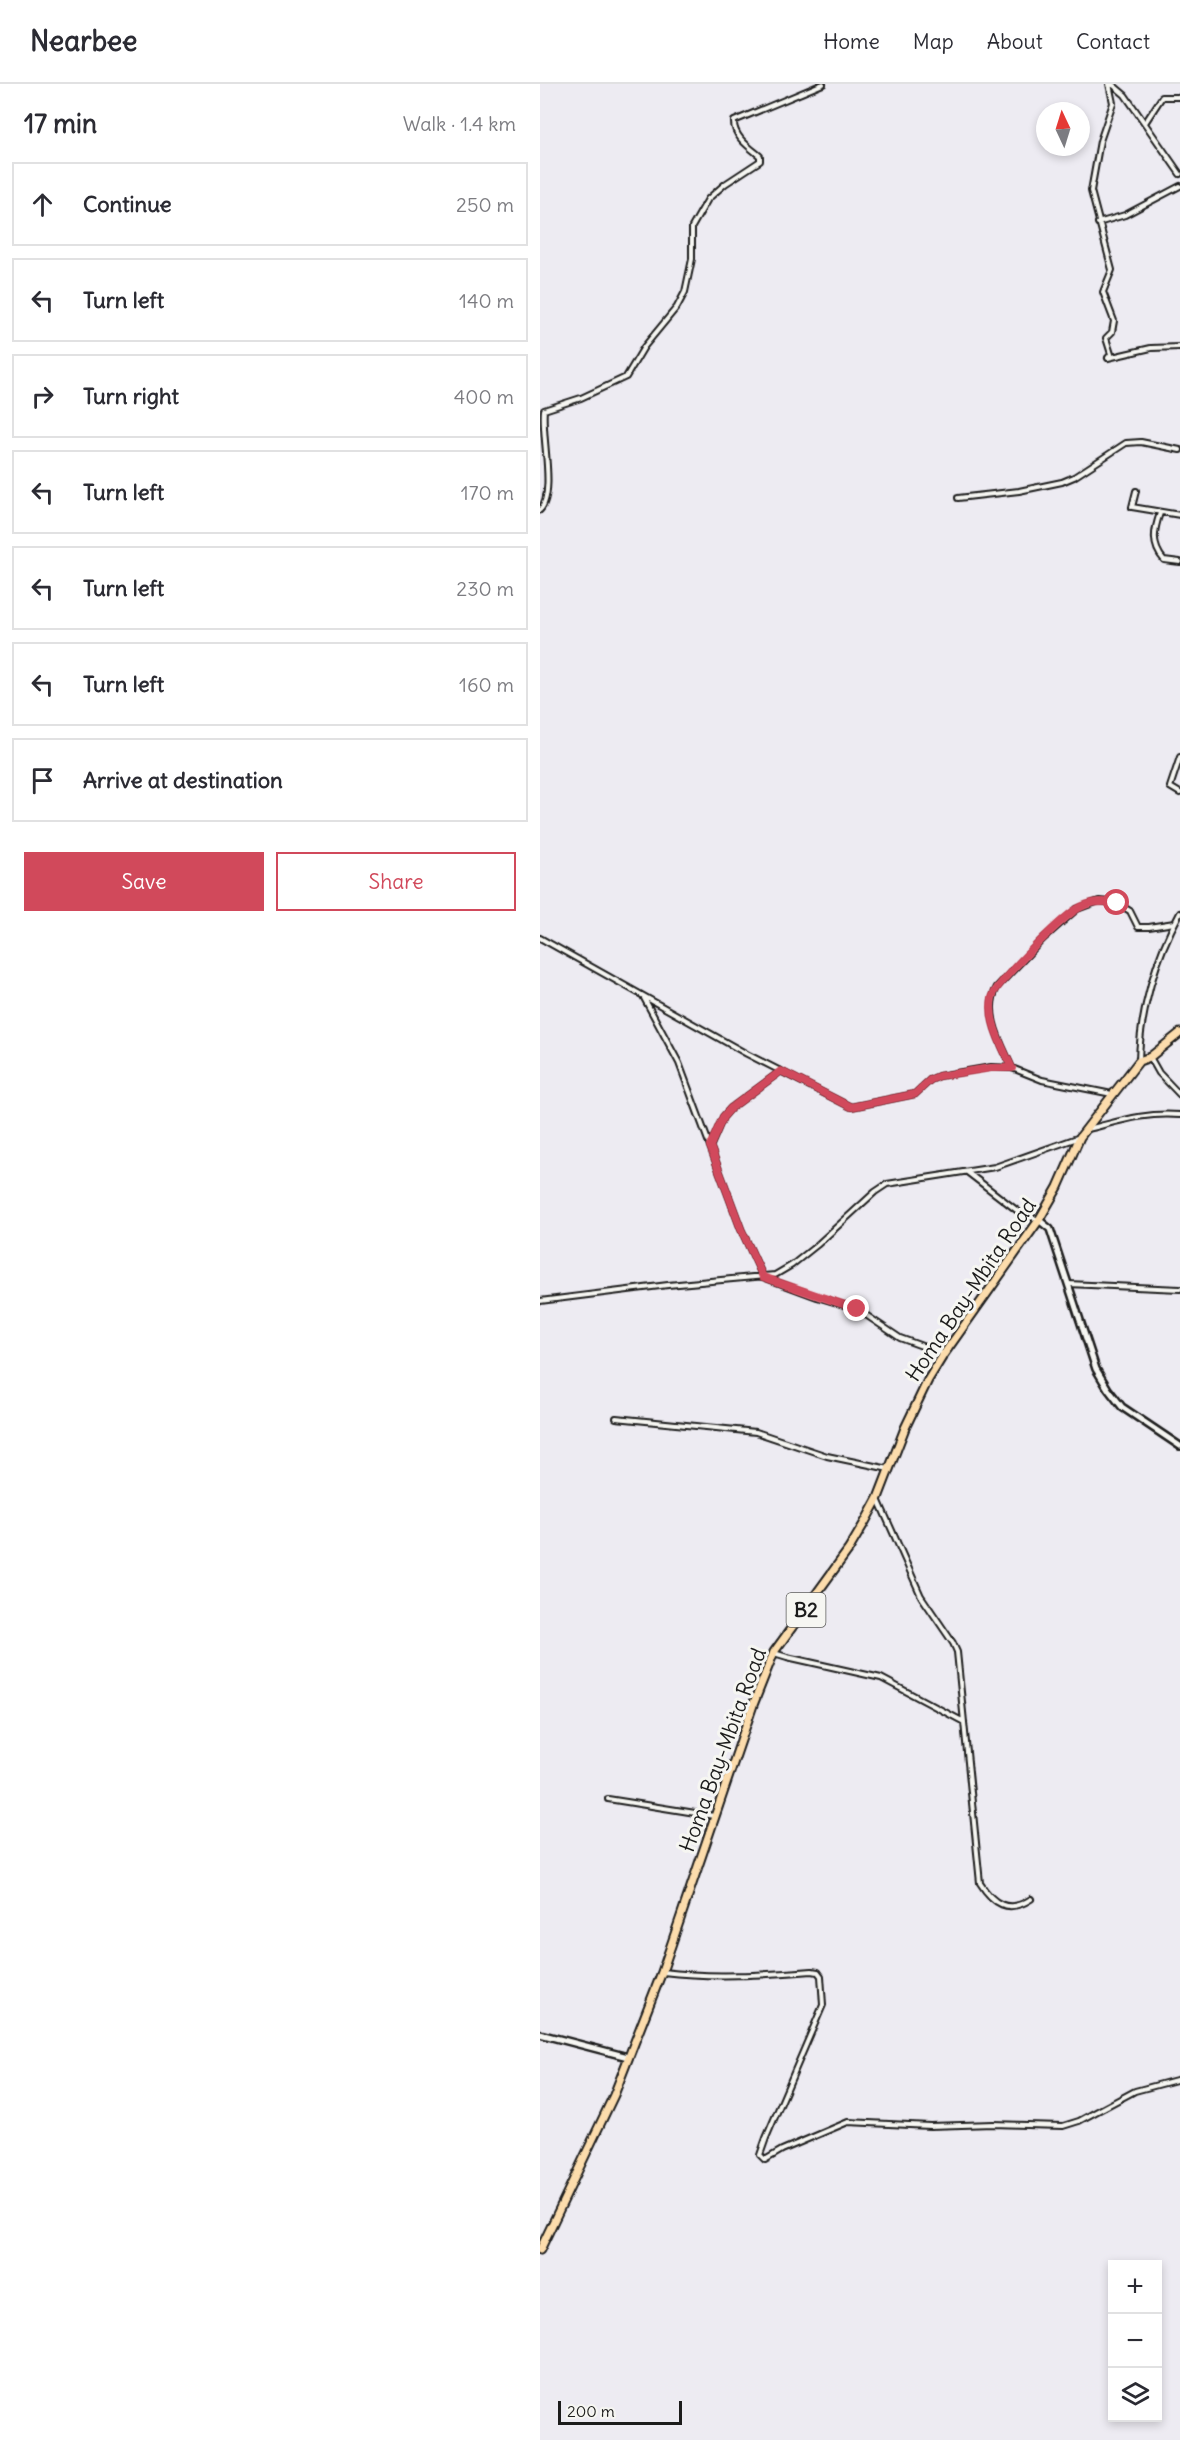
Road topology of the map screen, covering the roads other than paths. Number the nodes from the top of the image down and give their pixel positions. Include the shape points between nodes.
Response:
1 (823, 84) edge
2 (1110, 84) edge
3 (1180, 98) edge
4 (1145, 123) junction
5 (1180, 174) edge
6 (1180, 186) edge
7 (1098, 224) junction
8 (1180, 347) edge
9 (1180, 450) edge
10 (1136, 491) dead end
11 (958, 498) dead end
12 (540, 510) edge
13 (1161, 513) junction
14 (1180, 516) edge
15 (1180, 562) edge
16 (1180, 757) edge
17 (1180, 793) edge
18 (1180, 913) edge
19 (1174, 923) junction
20 (540, 938) edge
21 (644, 997) junction
22 (1180, 1033) edge
23 (1150, 1056) junction
24 (1139, 1061) junction
25 (1012, 1068) junction
26 (781, 1071) junction
27 (1112, 1094) junction
28 (1180, 1095) edge
29 (1180, 1115) edge
30 (1087, 1130) junction
31 (1080, 1137) junction
32 (710, 1146) junction
33 (967, 1172) junction
34 (1039, 1220) junction
35 (763, 1277) junction
36 (1068, 1284) junction
37 (1180, 1289) edge
38 (540, 1301) edge
39 (944, 1354) junction
40 (616, 1418) dead end
41 (1180, 1446) edge
42 (889, 1469) junction
43 (878, 1498) junction
44 (774, 1652) junction
45 (964, 1722) junction
46 (608, 1799) dead end
47 (714, 1816) junction
48 (1031, 1899) dead end
49 (662, 1972) junction
50 (540, 2034) edge
51 (628, 2057) junction
52 (1180, 2079) edge
53 (540, 2250) edge

1 - 12 street via 734,121 742,142 760,156 760,161 708,199 692,227 692,259 685,292 626,377 544,410 548,489
2 - 4 street via 1125,95
2 - 7 street via 1113,103 1100,141 1091,191
3 - 4 street via 1162,97
4 - 5 street
6 - 7 street via 1125,215
7 - 8 street via 1112,270 1103,292 1114,321 1106,338 1111,354 1108,358 1150,348
9 - 11 street via 1126,443 1062,482
10 - 13 street via 1132,507
13 - 14 street
13 - 15 street via 1154,529 1155,544 1164,560
16 - 17 street via 1170,787
18 - 19 street
19 - 24 street via 1150,988
19 - 25 street via 1138,927 1130,911 1117,903 1099,901 1077,909 1043,939 992,995 995,1028
20 - 21 street
21 - 26 street
21 - 32 street via 679,1063
22 - 23 highway, Homa Bay-Mbita Road / B2
23 - 24 highway, Homa Bay-Mbita Road / B2
23 - 28 street via 1159,1073
24 - 27 highway, Homa Bay-Mbita Road / B2
25 - 26 street via 939,1076 915,1094 851,1107
25 - 27 street via 1042,1080
26 - 32 street via 731,1108
27 - 30 highway, Homa Bay-Mbita Road / B2
29 - 30 street via 1141,1115
30 - 31 highway, Homa Bay-Mbita Road / B2
31 - 33 street via 995,1167
31 - 34 highway, Homa Bay-Mbita Road / B2
32 - 35 street
33 - 34 street via 1019,1212
33 - 35 street via 887,1184 792,1265
34 - 36 street via 1050,1229
34 - 39 highway, Homa Bay-Mbita Road / B2
35 - 38 street
35 - 39 street via 857,1309 900,1338
36 - 37 street
36 - 41 street via 1096,1369 1114,1399
39 - 42 highway, Homa Bay-Mbita Road / B2 via 909,1419
40 - 42 street via 756,1432 827,1456
42 - 43 highway, Homa Bay-Mbita Road / B2
43 - 44 highway, Homa Bay-Mbita Road / B2 via 849,1549
43 - 45 street via 921,1596 957,1652
44 - 45 street via 881,1677
44 - 47 highway, Homa Bay-Mbita Road / B2
45 - 48 street via 980,1883 989,1898 1001,1906 1022,1905
46 - 47 street
47 - 49 highway, Homa Bay-Mbita Road / B2
49 - 51 highway, Homa Bay-Mbita Road / B2
49 - 52 street via 764,1975 812,1971 821,1976 823,2005 766,2138 760,2155 765,2160 848,2122 1063,2126 1135,2091
50 - 51 street
51 - 53 highway, Homa Bay-Mbita Road / B2 via 588,2154

